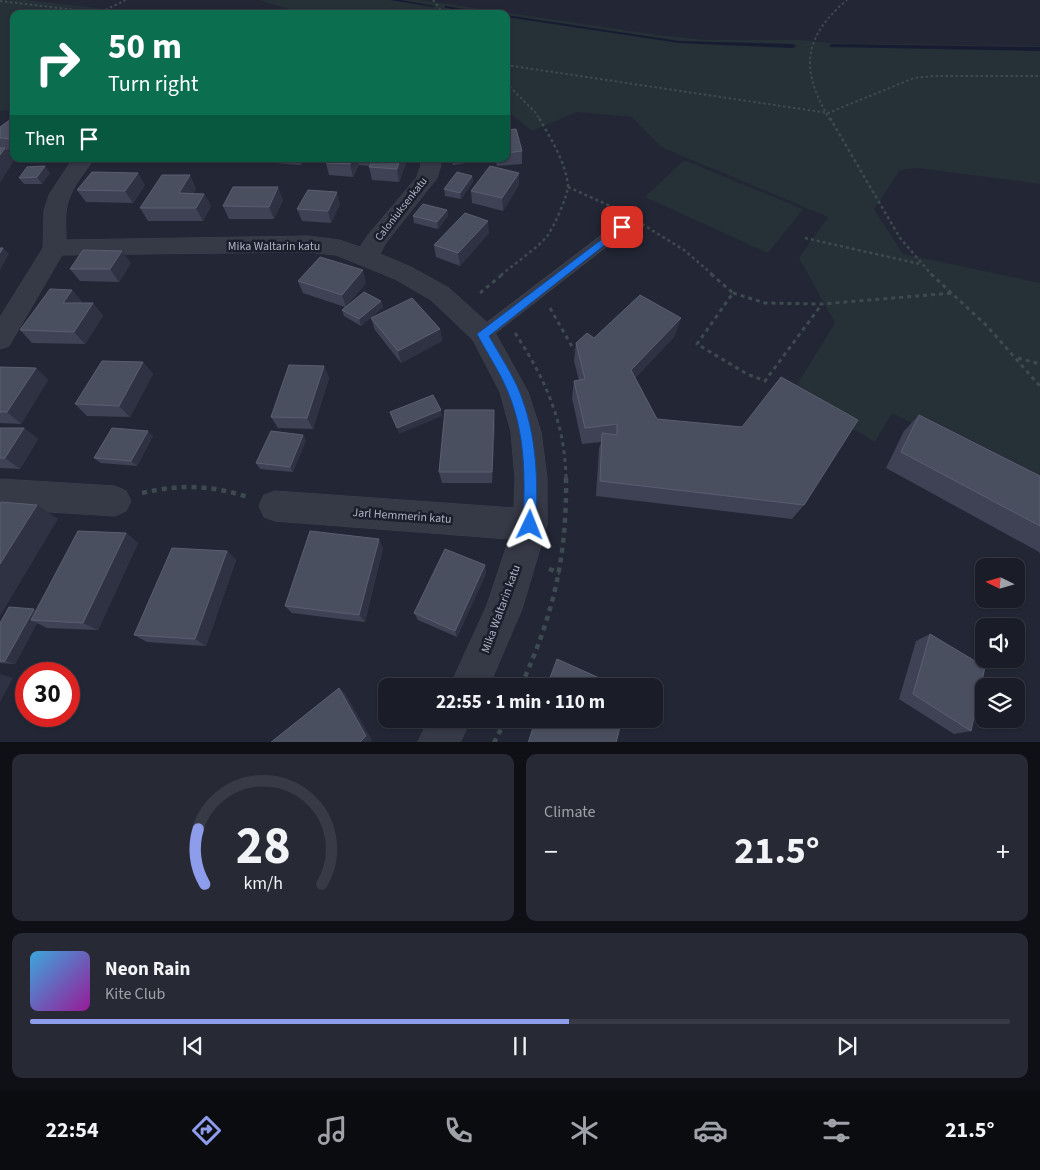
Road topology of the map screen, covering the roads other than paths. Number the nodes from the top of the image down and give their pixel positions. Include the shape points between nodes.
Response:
1 (81, 162) edge
2 (430, 162) edge
3 (622, 227) dead end
4 (55, 248) junction
5 (366, 257) junction
6 (493, 326) junction
7 (0, 339) edge
8 (6, 499) edge
9 (115, 501) road end
10 (275, 506) road end
11 (530, 525) junction
12 (473, 678) edge
13 (446, 728) edge
14 (438, 742) edge

1 - 4 street via 60,195 55,211
2 - 5 street, Caloniuksenkatu via 427,178
3 - 6 lane
4 - 5 street, Mika Waltarin katu via 308,244 339,248
4 - 7 street
5 - 6 street, Mika Waltarin katu via 403,273
6 - 11 street, Mika Waltarin katu via 526,432 531,478
8 - 9 street
10 - 11 street, Jarl Hemmerin katu
11 - 12 street, Mika Waltarin katu via 504,609
13 - 14 street

